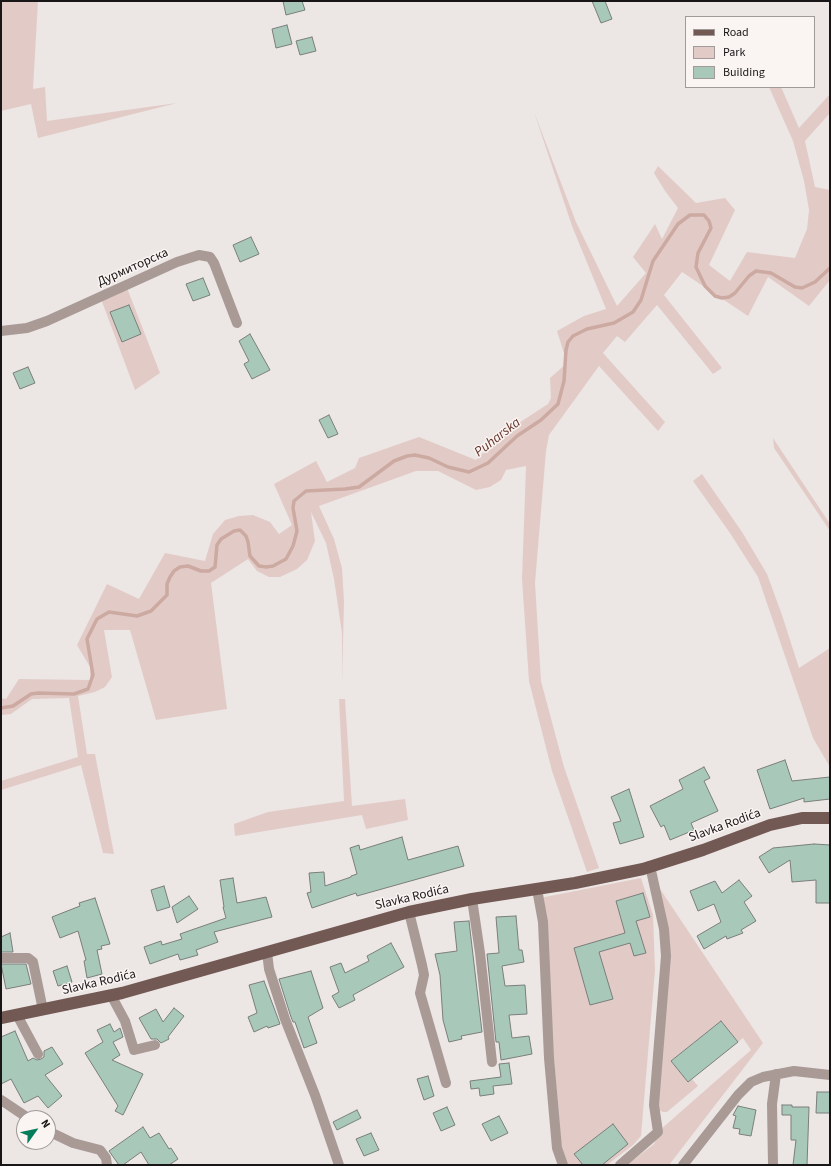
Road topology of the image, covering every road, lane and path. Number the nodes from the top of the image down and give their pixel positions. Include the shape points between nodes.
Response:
1 (237, 323) dead end
2 (1, 331) edge
3 (830, 818) edge
4 (650, 866) junction
5 (537, 889) junction
6 (472, 899) junction
7 (409, 912) junction
8 (267, 952) junction
9 (1, 958) edge
10 (111, 995) junction
11 (43, 1010) junction
12 (16, 1015) junction
13 (1, 1018) edge
14 (155, 1045) dead end
15 (38, 1054) dead end
16 (492, 1062) dead end
17 (776, 1074) junction
18 (830, 1075) edge
19 (446, 1084) dead end
20 (1, 1100) edge
21 (16, 1110) edge
22 (56, 1134) edge
23 (107, 1165) edge
24 (339, 1165) edge
25 (563, 1165) edge
26 (620, 1165) edge
27 (683, 1165) edge
28 (773, 1165) edge

1 - 2 street, Дурмиторска via 214,263 210,258 198,255 177,262 47,322 33,327
3 - 4 main road, Slavka Rodića via 802,818 770,825
4 - 5 main road, Slavka Rodića
4 - 26 street via 664,929 666,956 654,1105 658,1132
5 - 6 main road, Slavka Rodića
5 - 25 street via 543,922 549,1051 557,1140
6 - 7 main road, Slavka Rodića
6 - 16 street
7 - 8 main road, Slavka Rodića
7 - 19 street via 424,975 420,993
8 - 10 main road, Slavka Rodića
8 - 24 street via 269,969 284,1019 315,1095
9 - 11 street via 28,958 33,962
10 - 11 main road, Slavka Rodića
10 - 14 street via 125,1021 134,1050
11 - 12 main road, Slavka Rodića
12 - 13 main road, Slavka Rodića
12 - 15 street
17 - 18 street via 794,1071
17 - 27 street via 751,1082
17 - 28 street via 772,1104
20 - 21 street
22 - 23 street via 73,1143 100,1150 106,1158

